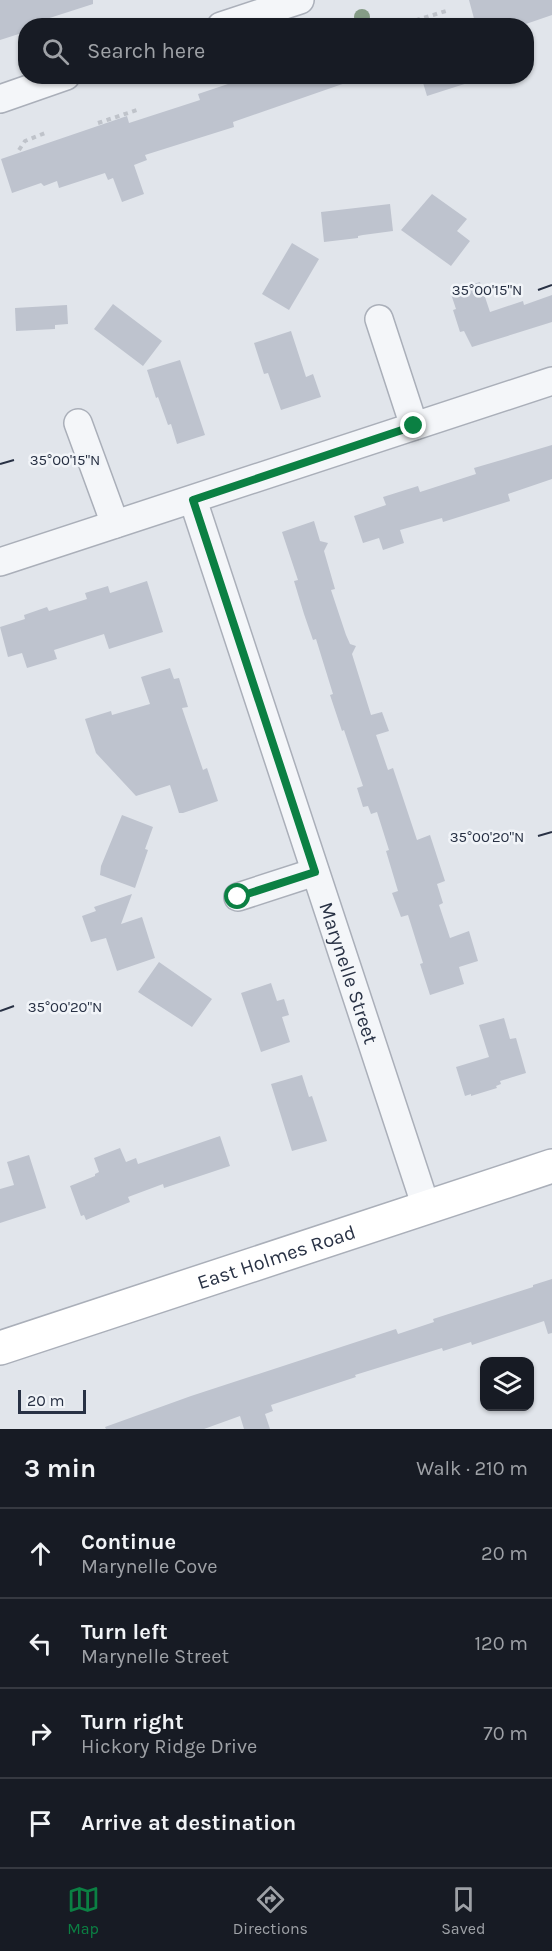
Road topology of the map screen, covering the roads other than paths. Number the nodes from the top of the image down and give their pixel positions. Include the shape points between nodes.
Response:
1 (300, 0) edge
2 (245, 18) edge
3 (43, 84) edge
4 (0, 99) edge
5 (379, 319) dead end
6 (552, 381) edge
7 (78, 423) dead end
8 (414, 426) junction
9 (193, 500) junction
10 (115, 524) junction
11 (0, 562) edge
12 (315, 872) junction
13 (238, 897) dead end
14 (552, 1166) edge
15 (426, 1207) junction
16 (0, 1348) edge

1 - 2 street
3 - 4 street
5 - 8 street
6 - 8 street
7 - 10 street
8 - 9 street
9 - 10 street
9 - 12 street, Marynelle Street
10 - 11 street
12 - 13 street
12 - 15 street, Marynelle Street
14 - 15 main road, East Holmes Road
15 - 16 main road, East Holmes Road

